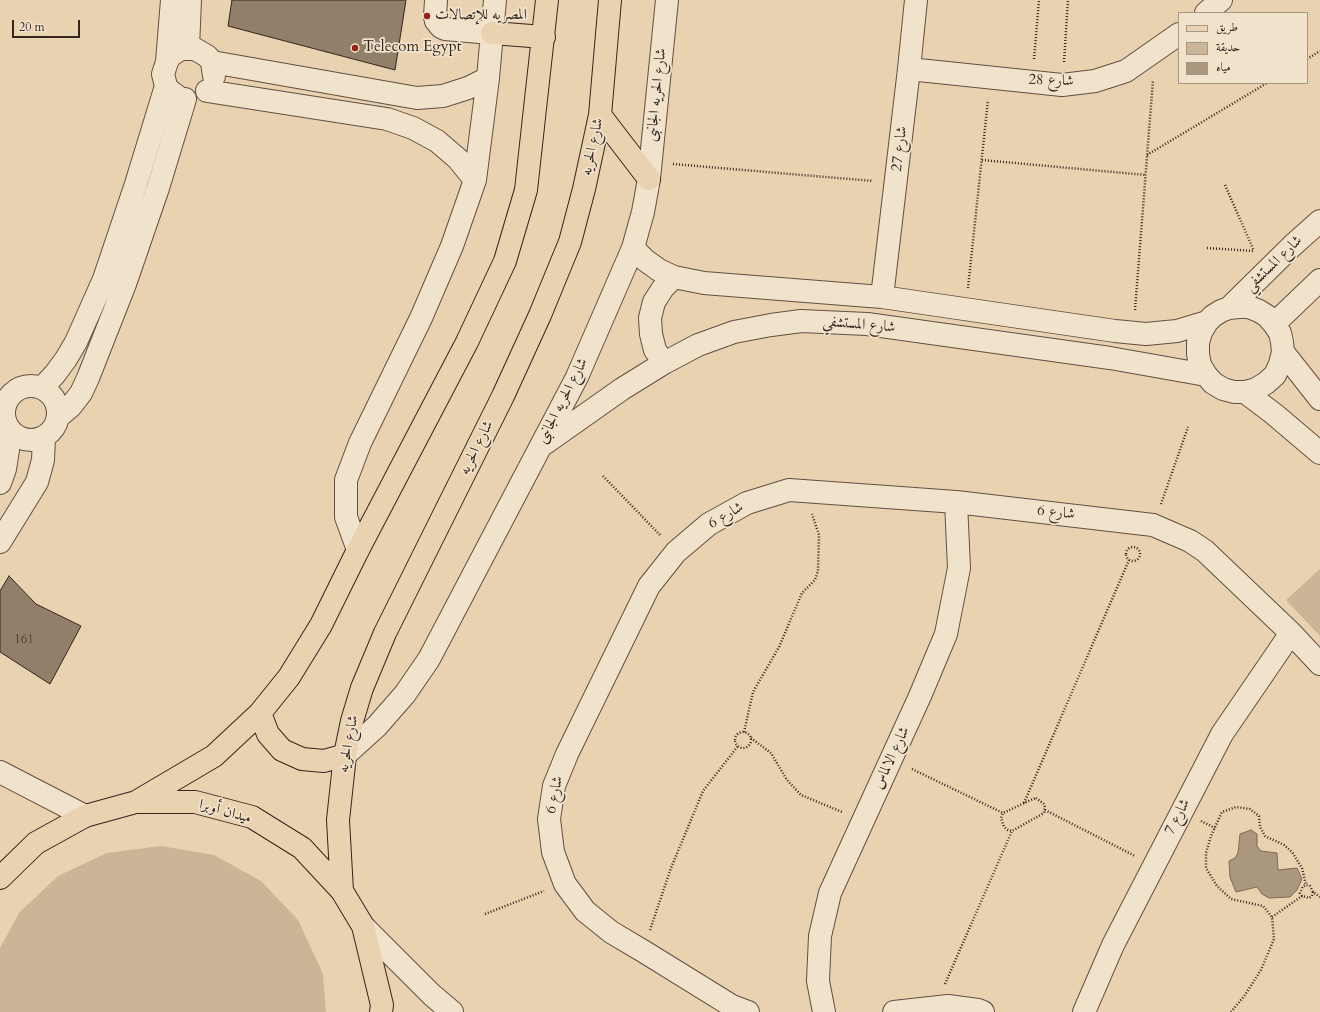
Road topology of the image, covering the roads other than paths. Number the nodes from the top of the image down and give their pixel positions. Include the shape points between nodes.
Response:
1 (172, 0) edge
2 (190, 0) edge
3 (436, 0) edge
4 (495, 0) edge
5 (547, 0) edge
6 (610, 0) edge
7 (667, 0) edge
8 (916, 0) edge
9 (1221, 0) edge
10 (1207, 12) edge
11 (492, 33) junction
12 (1178, 35) edge
13 (544, 37) junction
14 (188, 48) junction
15 (166, 62) junction
16 (212, 62) junction
17 (910, 69) junction
18 (488, 78) junction
19 (166, 86) junction
20 (207, 91) junction
21 (185, 99) junction
22 (600, 116) junction
23 (650, 170) junction
24 (475, 180) junction
25 (1320, 222) edge
26 (633, 248) junction
27 (674, 277) junction
28 (1320, 280) edge
29 (882, 297) junction
30 (1229, 308) junction
31 (1207, 322) junction
32 (1274, 324) junction
33 (1283, 352) junction
34 (664, 363) junction
35 (1206, 375) junction
36 (42, 388) junction
37 (1245, 392) junction
38 (5, 393) edge
39 (1320, 399) edge
40 (58, 417) junction
41 (6, 427) edge
42 (44, 438) junction
43 (541, 446) junction
44 (1320, 453) edge
45 (0, 484) edge
46 (956, 502) junction
47 (0, 542) edge
48 (358, 550) junction
49 (1291, 633) junction
50 (1320, 664) edge
51 (260, 713) junction
52 (345, 755) junction
53 (0, 772) edge
54 (136, 802) junction
55 (84, 816) junction
56 (0, 878) edge
57 (342, 891) junction
58 (363, 926) junction
59 (381, 1012) edge
60 (452, 1012) edge
61 (748, 1012) edge
62 (824, 1012) edge
63 (894, 1012) edge
64 (983, 1012) edge
65 (1084, 1012) edge

1 - 15 street
2 - 14 street
3 - 11 street via 435,17 441,27
4 - 11 street
5 - 13 main road
6 - 22 main road, شارع الحريه
7 - 23 street, شارع الحريه الجانبى
8 - 17 street, شارع 27
9 - 10 street
11 - 13 main road
11 - 18 street
12 - 17 street, شارع 28 via 1126,71 1095,81 1062,85
13 - 48 main road via 526,190 505,261
14 - 15 street via 176,52
14 - 16 street via 202,52
15 - 19 street via 163,74
16 - 18 street via 418,98 443,96
16 - 20 street via 214,77
17 - 29 street, شارع 27
18 - 24 street
19 - 21 street via 174,95
19 - 36 street via 104,279 76,342 55,374
20 - 21 street via 193,99
20 - 24 street via 387,119 413,128 437,141 458,159
21 - 40 street via 158,188 91,371 81,393
22 - 23 main road
22 - 52 main road, شارع الحريه via 570,242 503,396 385,633 362,688
23 - 26 street, شارع الحريه الجانبى via 643,212
24 - 48 street via 452,246 360,444 346,480 346,517
25 - 30 street, شارع المستشفي
26 - 27 street, شارع المستشفي via 659,270
26 - 43 street, شارع الحريه الجانبى via 577,377
27 - 29 street, شارع المستشفي via 704,282
27 - 34 street via 654,302 650,318 655,350
28 - 32 street
29 - 31 street, شارع المستشفي via 1146,334 1177,331
30 - 31 street
30 - 32 street via 1259,311 1268,316
31 - 35 street via 1198,343 1200,365
32 - 33 street via 1281,338
33 - 37 street via 1275,375 1256,389
33 - 39 street
34 - 35 street, شارع المستشفي via 734,332 801,321 867,324 1110,358
34 - 43 street, شارع المستشفي
35 - 37 street via 1223,389
36 - 38 street via 25,387
36 - 40 street via 56,403
37 - 44 street
38 - 41 street
40 - 42 street via 54,429
41 - 42 street via 16,436 30,441
41 - 45 street via 6,463
42 - 47 street via 43,460 37,482
43 - 52 street, شارع الحريه الجانبى via 429,659 405,694 377,726
46 - 49 street, شارع 6 via 1153,525 1190,540
46 - 61 street, شارع 6 via 789,490 748,503 710,524 676,552 649,586 567,754 554,786 549,819 553,852 565,884 585,911 611,932 732,1006
46 - 62 street, شارع الالماس via 959,568 946,634 830,893 820,936 818,981
48 - 51 main road via 321,625 289,677
49 - 50 street, شارع 6
49 - 65 street, شارع 7 via 1222,734 1113,945
51 - 52 main road via 268,734 282,750 309,760 324,761
51 - 54 main road via 214,756
52 - 57 main road, شارع الحريه via 338,820
53 - 55 street
54 - 55 main road, ميدان أوبرا
54 - 57 main road, ميدان أوبرا via 195,802 252,818 302,848
55 - 56 main road, ميدان أوبرا via 36,843
57 - 58 main road, ميدان أوبرا
58 - 59 main road, ميدان أوبرا via 382,1005
58 - 60 street via 432,996
63 - 64 street via 948,1006

